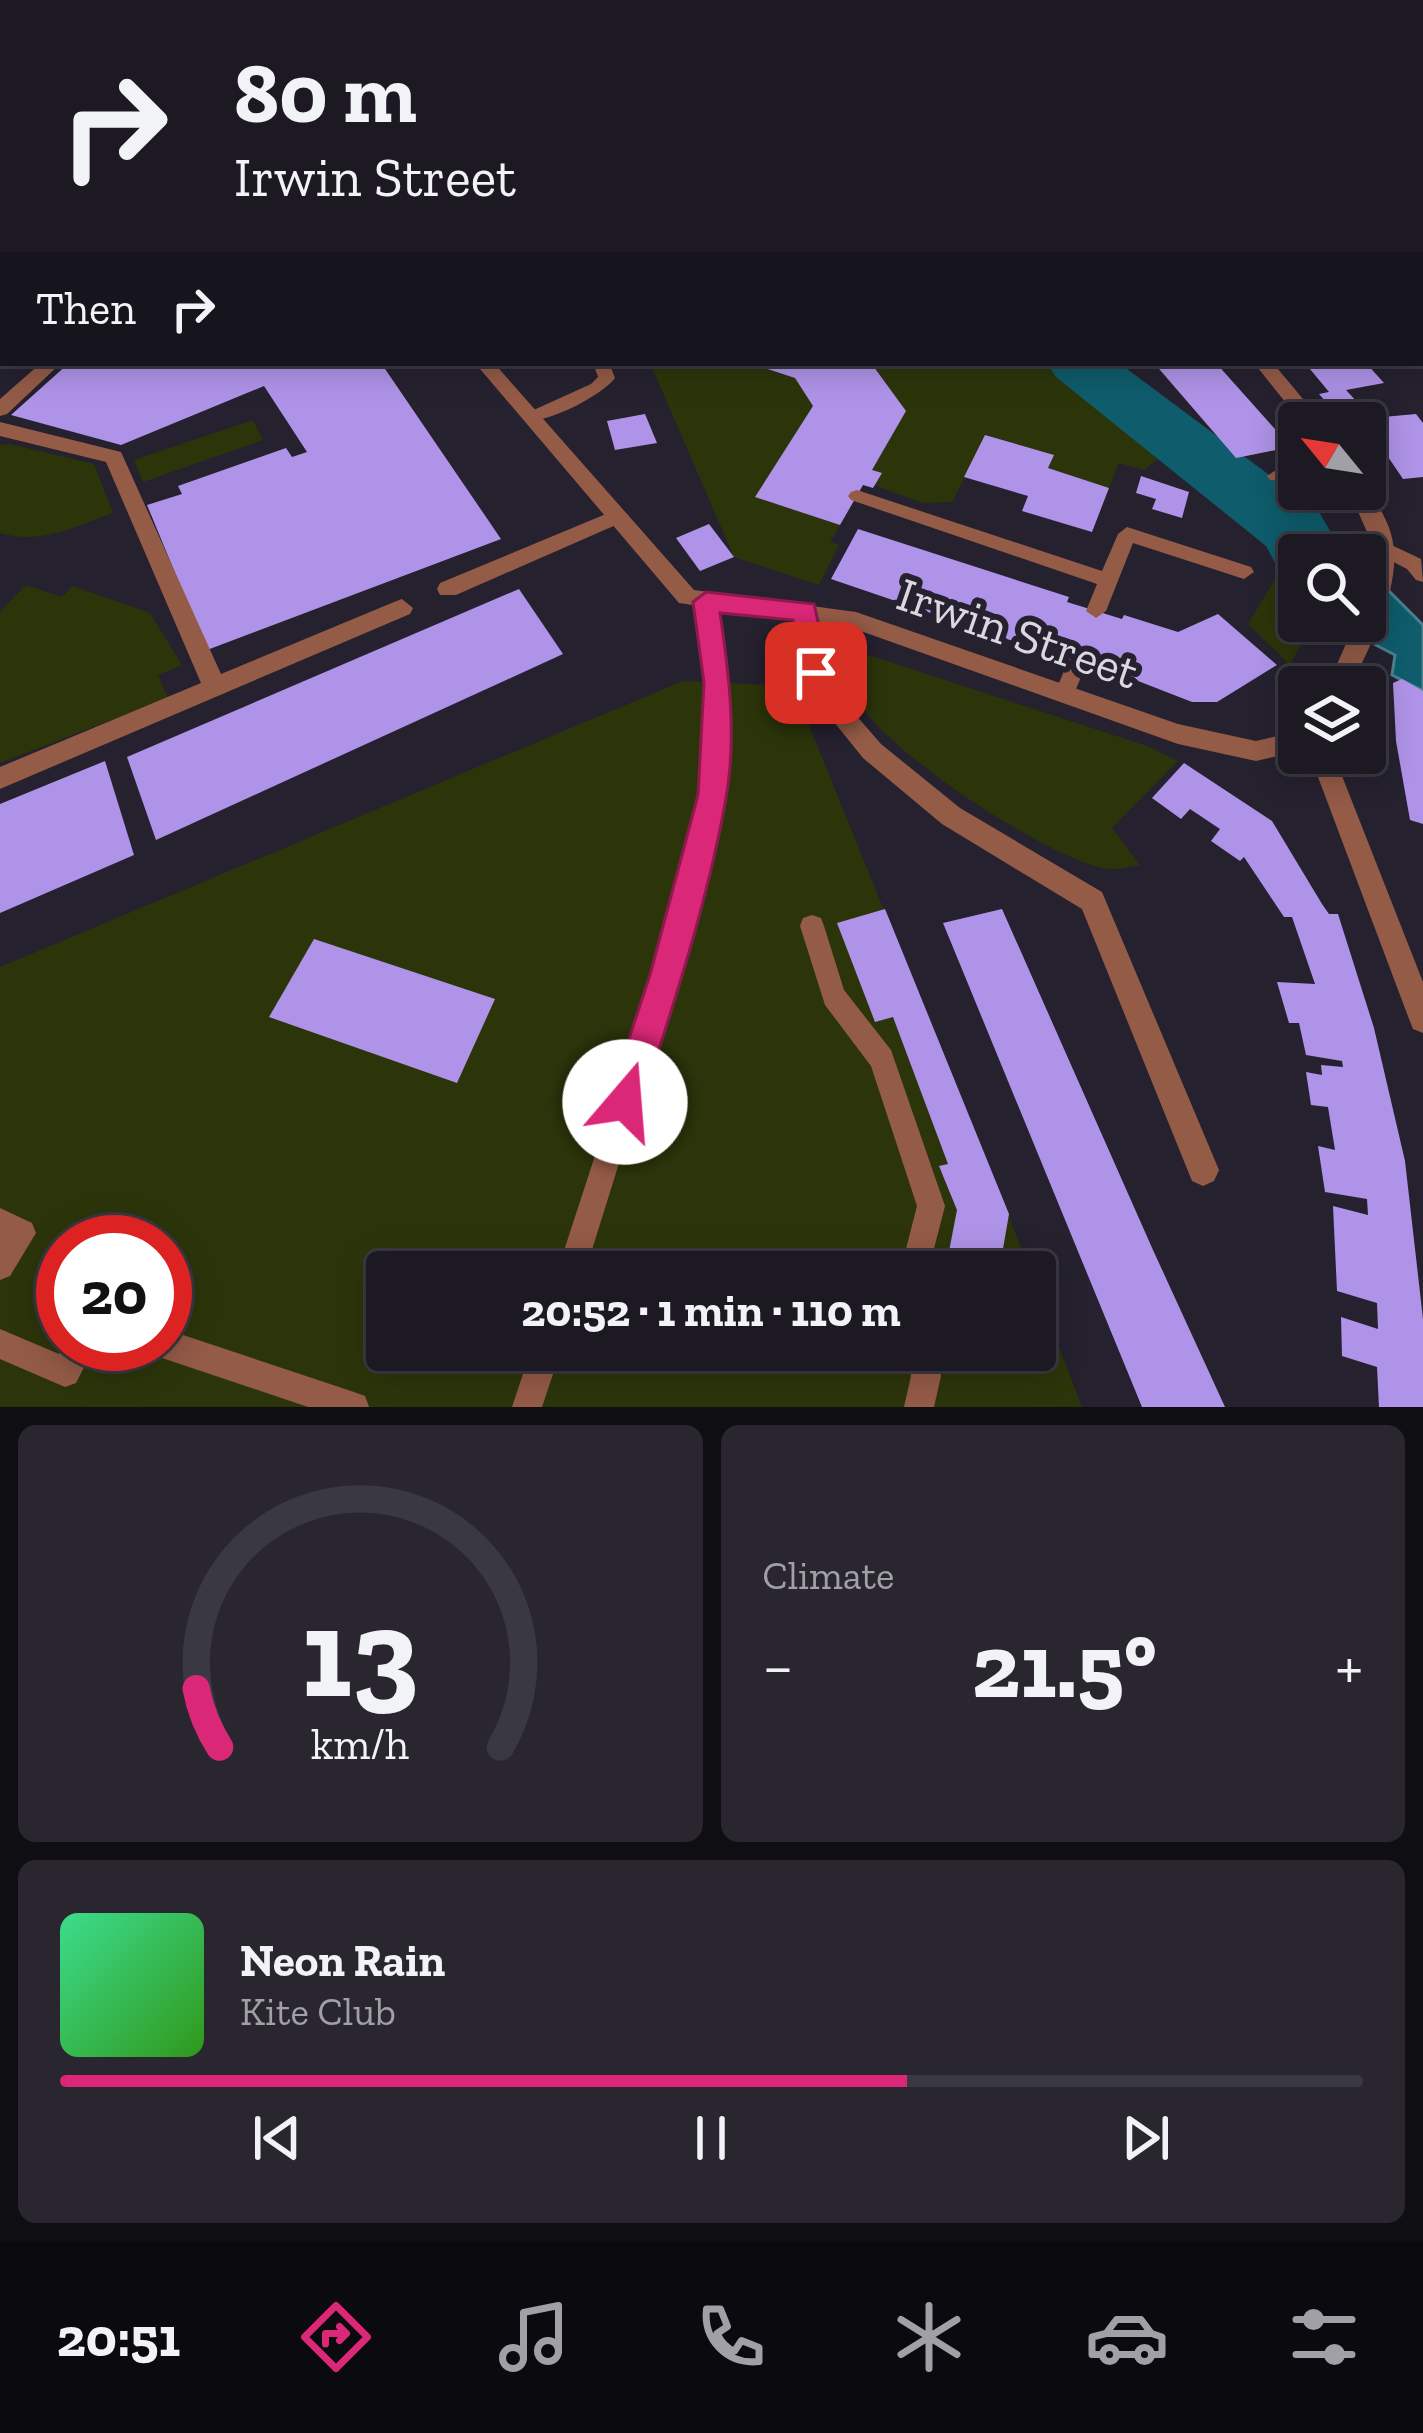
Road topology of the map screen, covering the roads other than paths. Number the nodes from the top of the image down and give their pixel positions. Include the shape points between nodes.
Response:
1 (49, 366) edge
2 (487, 366) edge
3 (602, 366) edge
4 (1266, 366) edge
5 (1296, 402) edge
6 (0, 410) edge
7 (533, 417) junction
8 (0, 429) edge
9 (857, 496) dead end
10 (617, 517) junction
11 (1386, 558) edge
12 (1244, 572) dead end
13 (1423, 575) edge
14 (1108, 580) junction
15 (448, 589) dead end
16 (706, 602) junction
17 (402, 608) dead end
18 (805, 611) junction
19 (1096, 611) dead end
20 (1079, 658) dead end
21 (215, 687) junction
22 (1064, 694) junction
23 (1278, 746) edge
24 (1329, 774) edge
25 (0, 778) edge
26 (812, 926) dead end
27 (1423, 1019) edge
28 (1203, 1170) dead end
29 (0, 1222) edge
30 (578, 1251) edge
31 (919, 1251) edge
32 (0, 1266) edge
33 (0, 1344) edge
34 (192, 1353) edge
35 (36, 1360) edge
36 (539, 1371) edge
37 (925, 1371) edge
38 (354, 1407) edge
39 (527, 1407) edge
40 (920, 1407) edge

1 - 6 street
2 - 7 street
3 - 7 lane via 607,378 597,388
4 - 5 street
7 - 10 street
8 - 21 street via 114,457
9 - 14 lane
10 - 15 street
10 - 16 street via 674,587
11 - 13 lane via 1414,563
12 - 14 lane via 1127,534
14 - 19 lane
16 - 18 street, Irwin Street
16 - 30 lane via 717,683 712,795 666,975
17 - 21 street
18 - 22 street, Irwin Street via 856,621
18 - 28 street via 808,650 825,695 872,751 951,816 1092,901
20 - 22 lane
21 - 25 street
22 - 23 street, Irwin Street via 1178,734 1256,751
24 - 27 street
26 - 31 lane via 834,997 882,1059 931,1206
29 - 32 lane via 22,1233
33 - 35 lane
34 - 38 lane
36 - 39 lane
37 - 40 lane

